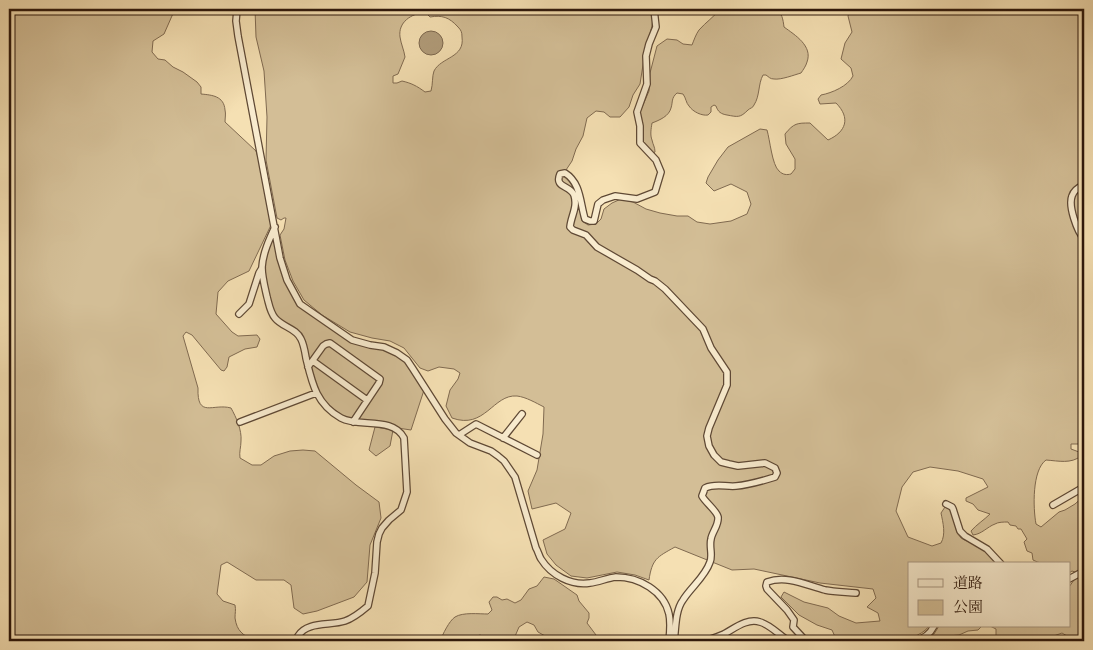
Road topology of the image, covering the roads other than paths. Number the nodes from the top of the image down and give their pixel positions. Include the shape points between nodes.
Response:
1 (237, 9) edge
2 (654, 9) edge
3 (1084, 185) edge
4 (275, 228) junction
5 (1084, 239) edge
6 (262, 268) junction
7 (239, 314) dead end
8 (313, 361) junction
9 (308, 366) junction
10 (316, 392) junction
11 (367, 400) junction
12 (522, 414) dead end
13 (240, 422) dead end
14 (353, 422) junction
15 (459, 435) junction
16 (503, 438) junction
17 (537, 455) dead end
18 (1084, 487) edge
19 (946, 504) dead end
20 (1053, 505) dead end
21 (999, 562) edge
22 (1084, 571) edge
23 (1070, 578) edge
24 (856, 593) dead end
25 (933, 628) edge
26 (299, 641) edge
27 (627, 641) edge
28 (649, 641) edge
29 (670, 641) edge
30 (674, 641) edge
31 (702, 641) edge
32 (789, 641) edge
33 (806, 641) edge
34 (914, 641) edge

1 - 4 street via 238,36
2 - 30 street via 656,27 646,56 647,84 637,112 640,143 656,160 661,172 657,189 653,194 637,199 615,196 604,200 598,204 594,221 590,221 585,219 575,185 567,174 560,174 559,181 571,190 575,202 570,227 655,281 703,329 727,372 727,385 707,436 714,455 721,462 738,466 765,463 775,468 777,473 775,477 738,486 708,486 702,492 704,501 718,519 711,538 711,560 680,604
3 - 5 street via 1071,197 1078,230
4 - 6 street
4 - 15 street via 287,280 300,304 352,340 384,346 407,360
6 - 7 street via 249,304
6 - 9 street via 270,308 276,319 298,334
8 - 9 street
8 - 11 street
8 - 11 street via 326,344 340,350 380,379
9 - 10 street
10 - 13 street
10 - 14 street via 330,409
11 - 14 street
12 - 16 street
14 - 26 street via 393,427 402,434 407,492 401,510 379,534 368,606 344,621 301,630
15 - 16 street via 476,424
15 - 29 street via 491,451 511,470 538,553 548,566 563,579 574,583 626,578 654,590 669,613
16 - 17 street
18 - 20 street
19 - 21 street via 954,509 960,531 987,549
22 - 23 street
24 - 33 street via 827,590 797,581 767,582 767,589 787,610 794,620 793,627
25 - 34 street via 920,640
27 - 28 street
31 - 32 street via 752,622 765,624

